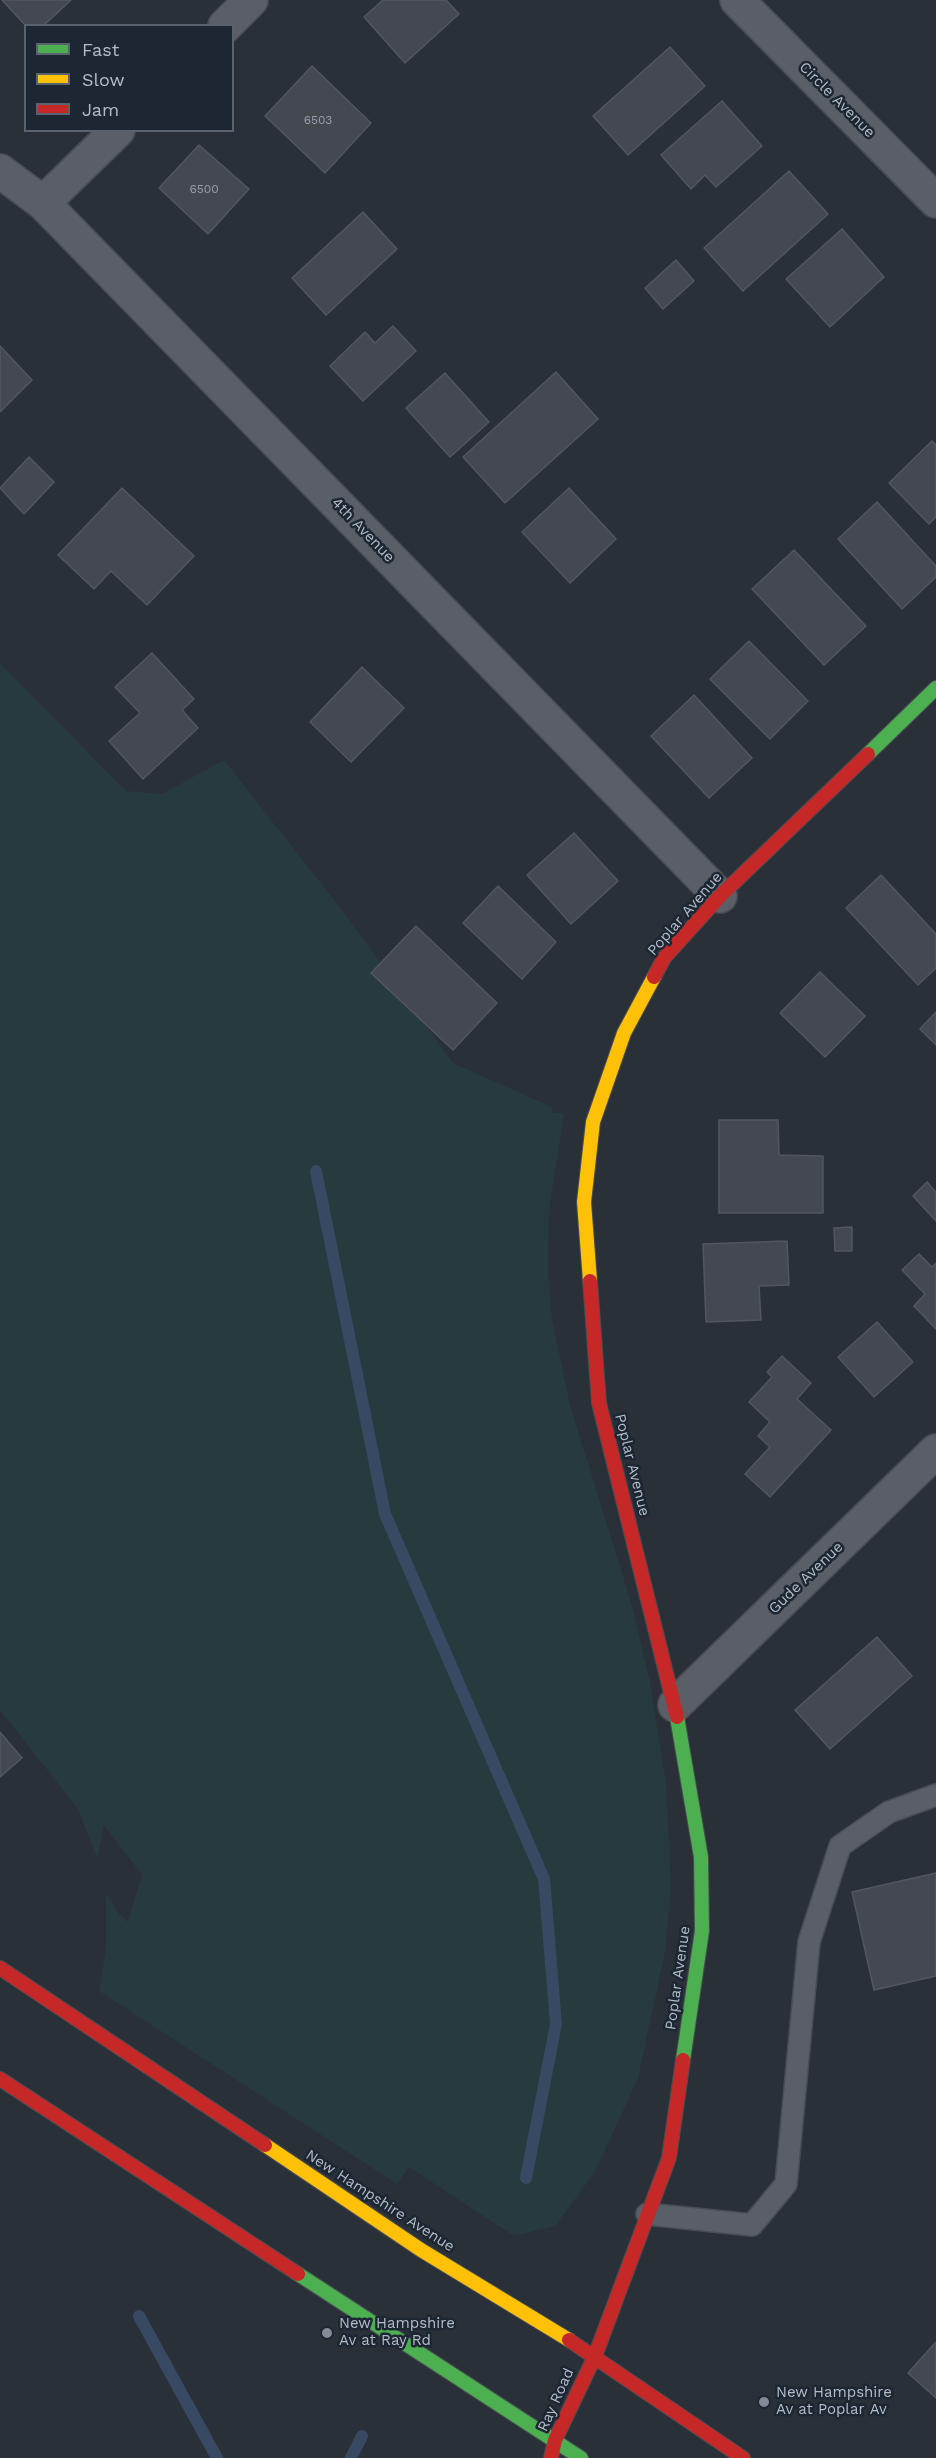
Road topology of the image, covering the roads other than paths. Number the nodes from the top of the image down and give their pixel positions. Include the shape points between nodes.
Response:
1 (251, 0) edge
2 (737, 0) edge
3 (227, 24) edge
4 (115, 132) edge
5 (0, 171) edge
6 (936, 201) edge
7 (43, 203) junction
8 (936, 688) edge
9 (720, 896) junction
10 (936, 1451) edge
11 (675, 1705) junction
12 (936, 1795) edge
13 (0, 1968) edge
14 (0, 2079) edge
15 (647, 2214) junction
16 (595, 2356) junction
17 (555, 2440) junction
18 (551, 2458) edge
19 (581, 2458) edge
20 (743, 2458) edge

1 - 3 street
2 - 6 street, Circle Avenue
4 - 7 street
5 - 7 street, 4th Avenue
7 - 9 street, 4th Avenue
8 - 9 street, Poplar Avenue
9 - 11 street, Poplar Avenue via 664,958 624,1034 593,1122 584,1202 599,1403
10 - 11 street, Gude Avenue
11 - 15 street, Poplar Avenue via 701,1857 702,1931 669,2158
12 - 15 lane via 889,1812 840,1846 809,1942 786,2184 752,2225
13 - 16 street, New Hampshire Avenue via 421,2250
14 - 17 street
15 - 16 street, Poplar Avenue
16 - 17 street, Ray Road
16 - 20 street, New Hampshire Avenue
17 - 18 street, Ray Road
17 - 19 street

